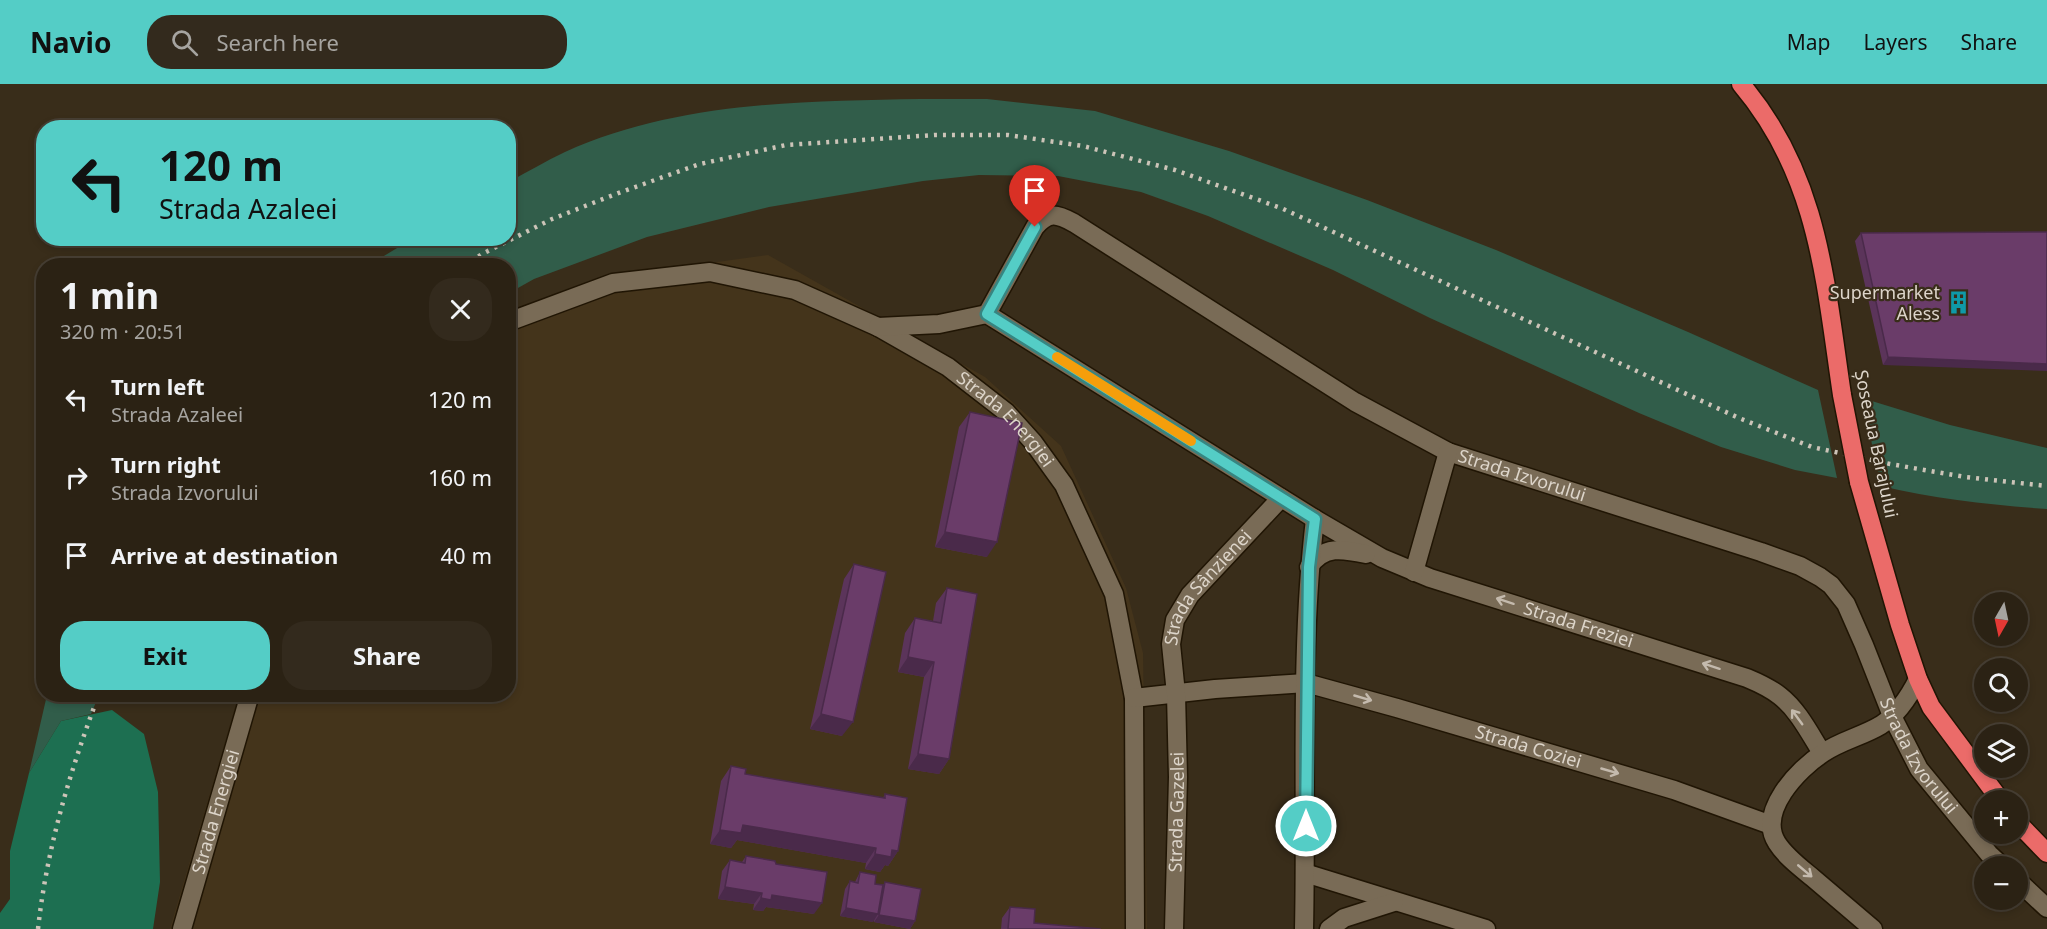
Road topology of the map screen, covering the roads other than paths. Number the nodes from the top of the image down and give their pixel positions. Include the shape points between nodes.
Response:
1 (1741, 84) edge
2 (987, 314) junction
3 (516, 319) edge
4 (878, 327) junction
5 (1448, 452) junction
6 (1281, 498) junction
7 (1315, 519) junction
8 (1382, 558) junction
9 (1309, 567) junction
10 (1414, 572) junction
11 (1918, 679) junction
12 (1306, 683) junction
13 (1176, 694) junction
14 (1134, 698) junction
15 (248, 702) edge
16 (1892, 716) junction
17 (1822, 753) junction
18 (1993, 790) edge
19 (1772, 825) junction
20 (2028, 833) edge
21 (2047, 852) edge
22 (1991, 856) edge
23 (1305, 873) junction
24 (2028, 890) edge
25 (1394, 902) junction
26 (2047, 908) edge
27 (182, 929) edge
28 (1136, 929) edge
29 (1174, 929) edge
30 (1304, 929) edge
31 (1329, 929) edge
32 (1486, 929) edge
33 (1873, 929) edge

1 - 11 highway, Șoseaua Barajului, bridge via 1784,147 1808,204 1821,254 1859,482
2 - 4 street via 939,324
2 - 5 street, Strada Izvorului via 1035,227 1044,217 1053,215 1074,224 1355,402
2 - 6 street, Strada Freziei
3 - 4 street, Strada Energiei via 613,284 710,272 795,290
4 - 14 street, Strada Energiei via 948,367 1006,412 1064,485 1114,594
5 - 10 street
5 - 16 street, Strada Izvorului via 1800,566 1820,577 1846,604
6 - 7 street, Strada Freziei
6 - 13 street, Strada Sânzienei via 1181,608 1171,644
7 - 8 street, Strada Freziei
7 - 9 street
8 - 9 street via 1327,550
8 - 10 street, Strada Freziei
9 - 12 street
17 -> 10 street, Strada Freziei via 1782,698 1747,678
11 - 16 street
11 - 18 highway, Șoseaua Barajului via 1931,707
12 - 13 street, Strada Coziei
12 -> 19 street, Strada Coziei via 1674,790
12 - 23 street
13 - 14 street, Strada Coziei
13 - 29 street, Strada Gazelei
14 - 28 street, Strada Energiei
15 - 27 street, Strada Energiei
16 - 17 street
16 - 22 street, Strada Izvorului via 1919,769
17 - 19 street via 1785,790 1772,813
19 -> 33 street via 1777,843 1790,859
20 - 21 highway
23 - 25 street
23 - 30 street
24 - 26 street
25 - 31 street via 1344,918
25 - 32 street

